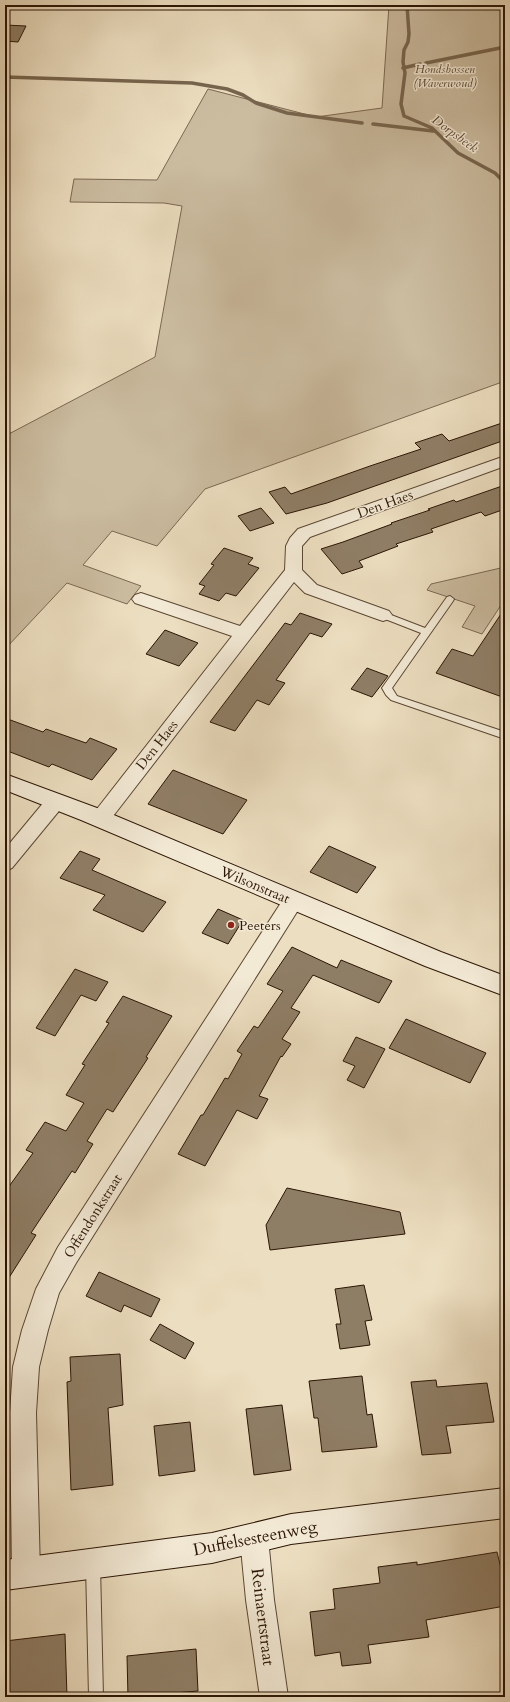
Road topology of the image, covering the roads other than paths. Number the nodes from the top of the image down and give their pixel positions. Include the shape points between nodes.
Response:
1 (505, 461) edge
2 (293, 571) junction
3 (450, 598) dead end
4 (141, 599) dead end
5 (383, 615) joint
6 (427, 632) junction
7 (244, 634) junction
8 (505, 736) edge
9 (5, 782) edge
10 (56, 801) junction
11 (100, 819) junction
12 (5, 863) edge
13 (294, 901) junction
14 (505, 986) edge
15 (505, 1503) edge
16 (254, 1538) junction
17 (93, 1564) junction
18 (16, 1574) edge
19 (96, 1697) edge
20 (274, 1697) edge

1 - 2 street, Den Haes via 304,533 295,540
2 - 5 street via 311,589
2 - 7 street, Den Haes
3 - 6 lane
4 - 7 street
5 - 6 lane
6 - 8 lane via 388,688 389,693 394,698
7 - 11 street, Den Haes
9 - 10 street, Wilsonstraat
10 - 11 street, Wilsonstraat
10 - 12 street
11 - 13 street, Wilsonstraat
13 - 14 street, Wilsonstraat via 444,964
13 - 18 street, Offendonkstraat via 67,1255 48,1289 34,1330 26,1367
15 - 16 street, Duffelsesteenweg via 291,1529
16 - 17 street, Duffelsesteenweg via 212,1548
16 - 20 street, Reinaertstraat
17 - 18 street, Duffelsesteenweg
17 - 19 lane

